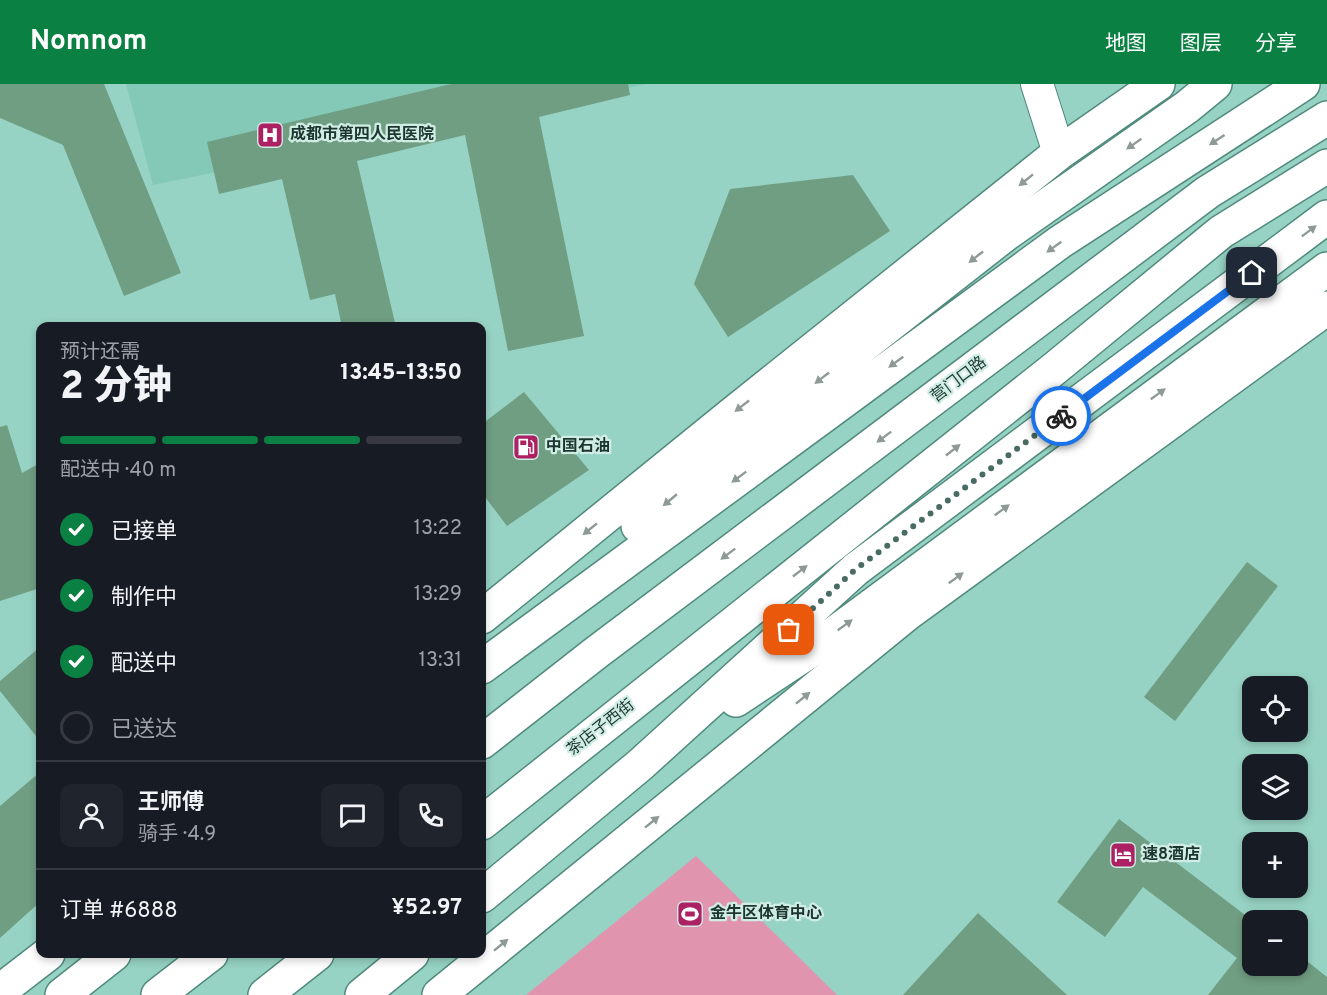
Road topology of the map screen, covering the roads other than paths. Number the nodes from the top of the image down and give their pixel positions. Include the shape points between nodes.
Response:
1 (1037, 84) edge
2 (1158, 84) edge
3 (1215, 84) edge
4 (1303, 84) edge
5 (1327, 118) edge
6 (1059, 153) junction
7 (1327, 166) edge
8 (1327, 217) edge
9 (1327, 269) edge
10 (1327, 308) edge
11 (486, 614) edge
12 (486, 655) edge
13 (486, 664) edge
14 (486, 739) edge
15 (640, 765) junction
16 (486, 821) edge
17 (486, 893) edge
18 (486, 957) edge
19 (43, 958) edge
20 (109, 958) edge
21 (206, 958) edge
22 (312, 958) edge
23 (407, 958) edge
24 (484, 958) edge
25 (0, 991) edge
26 (62, 995) edge
27 (158, 995) edge
28 (266, 995) edge
29 (362, 995) edge
30 (439, 995) edge

1 - 6 street
2 - 6 main road
3 -> 12 main road via 987,248 721,457
4 -> 13 main road via 1060,242
5 -> 14 main road, 营门口路 via 1208,192
6 -> 11 main road
16 -> 7 main road, 茶店子西街 via 1221,232
15 -> 8 main road via 856,569
15 -> 9 main road via 813,649
18 -> 10 main road via 907,614
15 - 17 main road
19 - 25 main road
20 - 26 main road
21 - 27 main road
22 - 28 main road
23 - 29 main road
30 -> 24 main road

